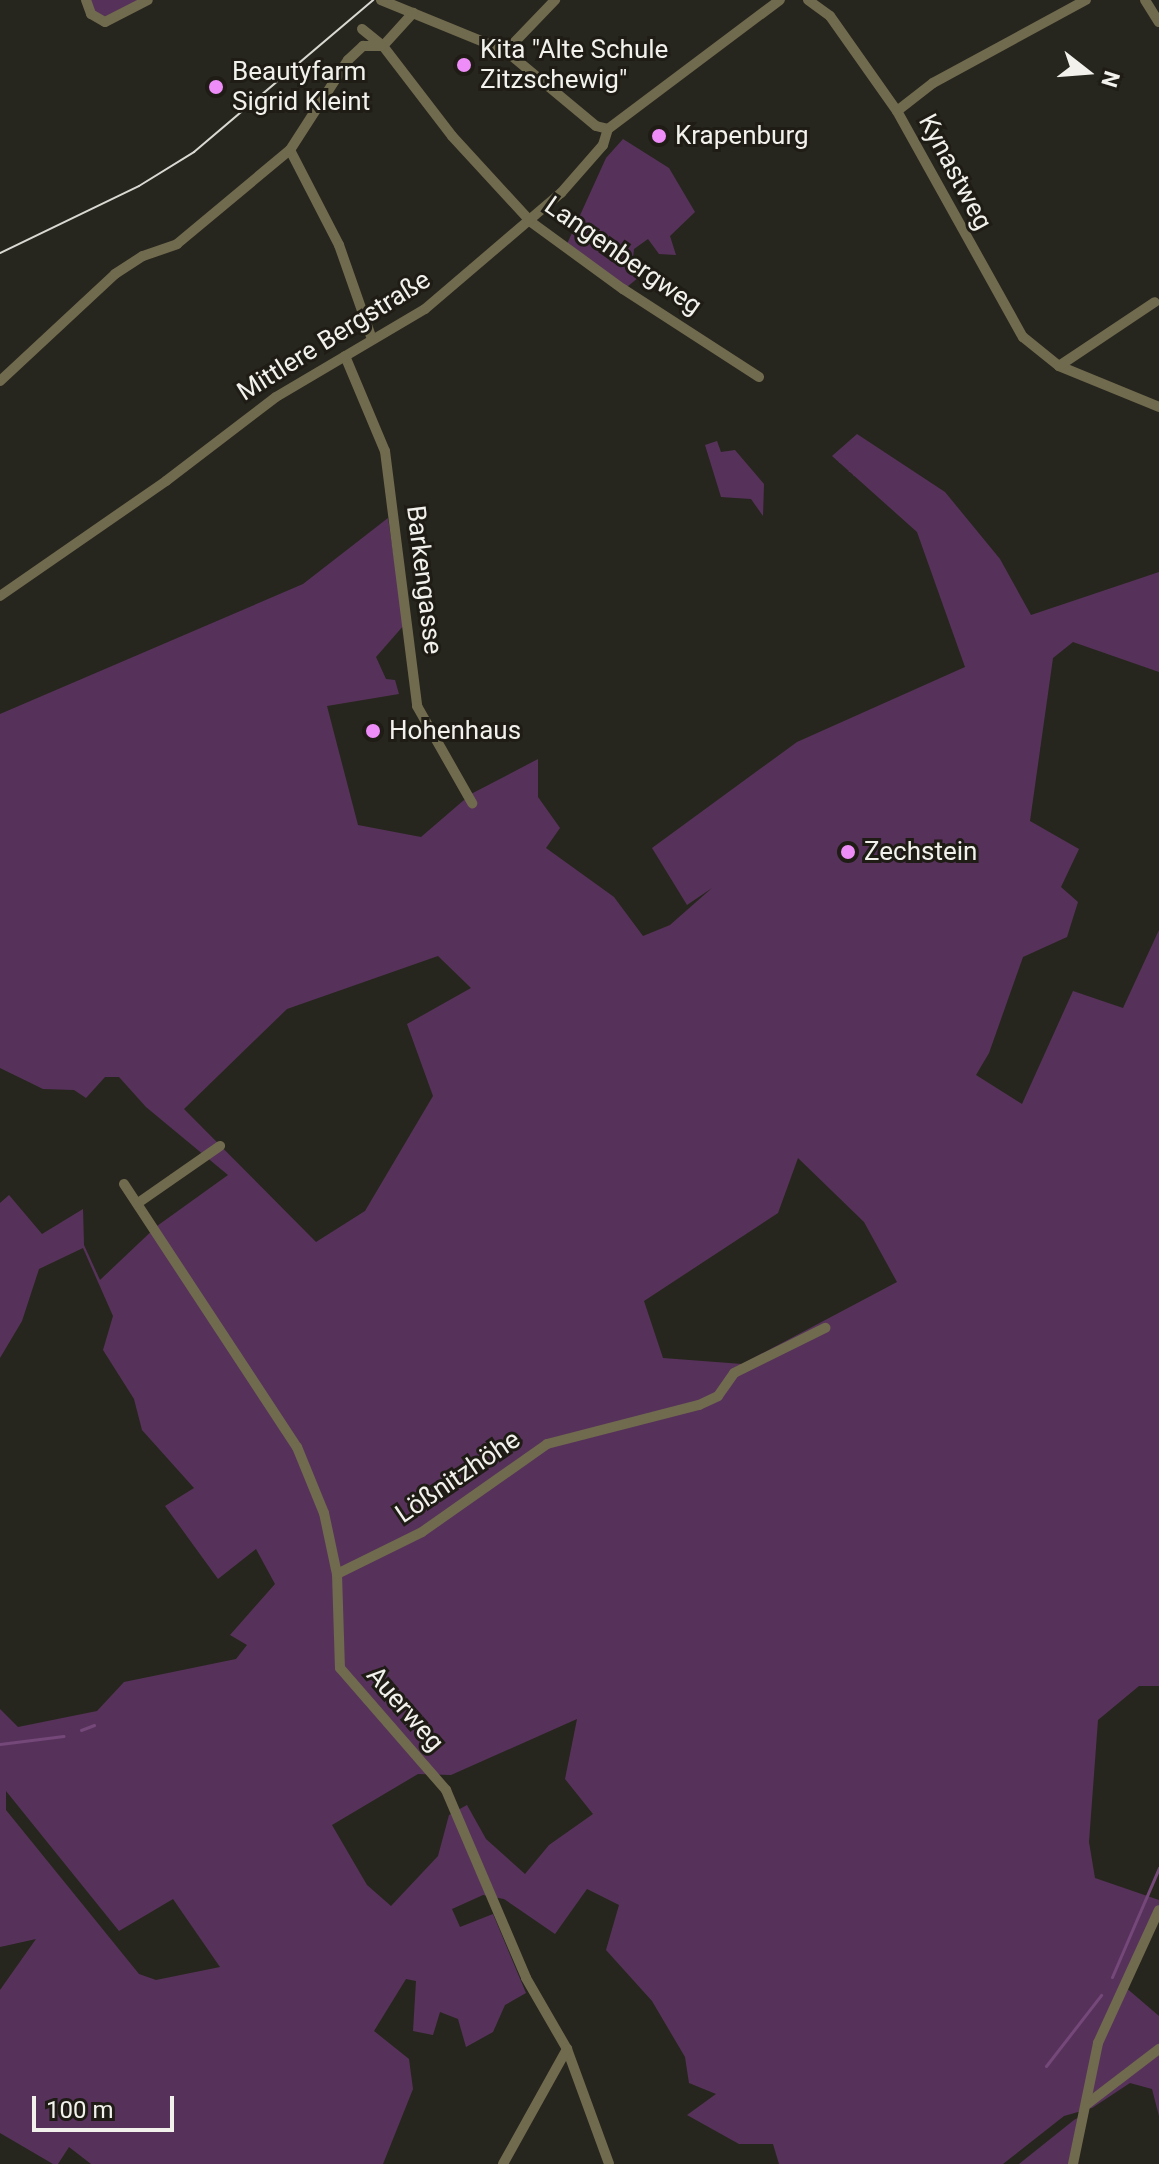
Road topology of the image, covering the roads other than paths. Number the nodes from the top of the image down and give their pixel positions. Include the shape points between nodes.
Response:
1 (86, 0) edge
2 (148, 0) edge
3 (555, 0) edge
4 (780, 0) edge
5 (808, 0) edge
6 (1086, 0) edge
7 (1145, 0) edge
8 (386, 1) edge
9 (413, 13) junction
10 (1159, 22) edge
11 (362, 29) dead end
12 (383, 46) junction
13 (506, 51) junction
14 (897, 111) junction
15 (608, 129) junction
16 (290, 150) junction
17 (531, 222) junction
18 (1155, 302) dead end
19 (372, 339) junction
20 (345, 356) junction
21 (1059, 366) junction
22 (759, 377) dead end
23 (0, 381) edge
24 (1159, 407) edge
25 (0, 596) edge
26 (472, 803) dead end
27 (220, 1146) dead end
28 (124, 1184) dead end
29 (138, 1203) junction
30 (825, 1328) dead end
31 (337, 1574) junction
32 (1159, 1910) edge
33 (567, 2049) junction
34 (1159, 2049) edge
35 (1087, 2104) junction
36 (503, 2164) edge
37 (609, 2164) edge
38 (1073, 2164) edge

1 - 2 street via 91,14 105,22
3 - 13 street
4 - 15 street, Mittlere Bergstraße
5 - 14 street, Kynastweg via 830,16
6 - 14 street via 933,83
7 - 10 street
8 - 9 street
9 - 12 street
9 - 13 street
11 - 12 street, Langenbergweg
12 - 16 street via 363,46 348,60
12 - 17 street, Langenbergweg via 452,136
13 - 15 street via 596,126
14 - 21 street, Kynastweg via 1023,337
15 - 17 street, Mittlere Bergstraße via 603,145
16 - 19 street via 339,245
16 - 23 street via 177,244 125,266
17 - 19 street, Mittlere Bergstraße via 425,309
17 - 22 street, Langenbergweg
18 - 21 street
19 - 20 street, Mittlere Bergstraße
20 - 25 street, Mittlere Bergstraße via 269,401 166,481
20 - 26 street, Barkengasse via 385,451 417,706
21 - 24 street, Kynastweg
27 - 29 street
28 - 29 street, Auerweg
29 - 31 street, Auerweg via 297,1447 324,1513
30 - 31 street, Lößnitzhöhe via 734,1373 718,1396 699,1405 547,1444 422,1532
31 - 33 street, Auerweg via 340,1668 446,1790 526,1978
32 - 35 street via 1108,2016
33 - 36 street
33 - 37 street, Auerweg
34 - 35 street
35 - 38 street

